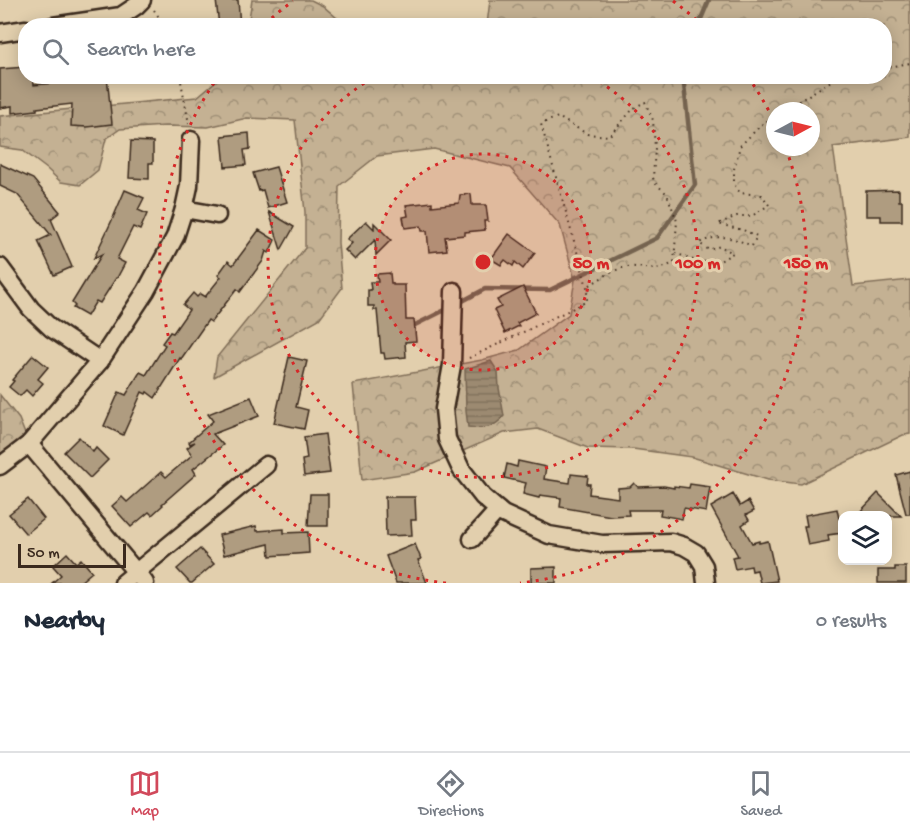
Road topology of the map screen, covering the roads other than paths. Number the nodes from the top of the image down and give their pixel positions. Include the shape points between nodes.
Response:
1 (148, 4) edge
2 (107, 18) edge
3 (18, 30) edge
4 (0, 33) edge
5 (191, 140) road end
6 (184, 209) junction
7 (217, 215) dead end
8 (0, 267) edge
9 (454, 291) dead end
10 (100, 361) junction
11 (29, 444) junction
12 (266, 465) dead end
13 (0, 466) edge
14 (498, 510) junction
15 (472, 539) dead end
16 (134, 580) edge
17 (706, 583) edge

1 - 2 street
3 - 4 street
5 - 6 street
6 - 7 street
6 - 10 street via 160,267
8 - 10 street via 31,309 51,328
9 - 14 street via 452,365 444,409 447,439 461,469
10 - 11 street
11 - 13 street
11 - 16 street
12 - 16 street
14 - 15 street
14 - 17 street via 549,535 602,544 671,542 684,546 696,553 704,566

